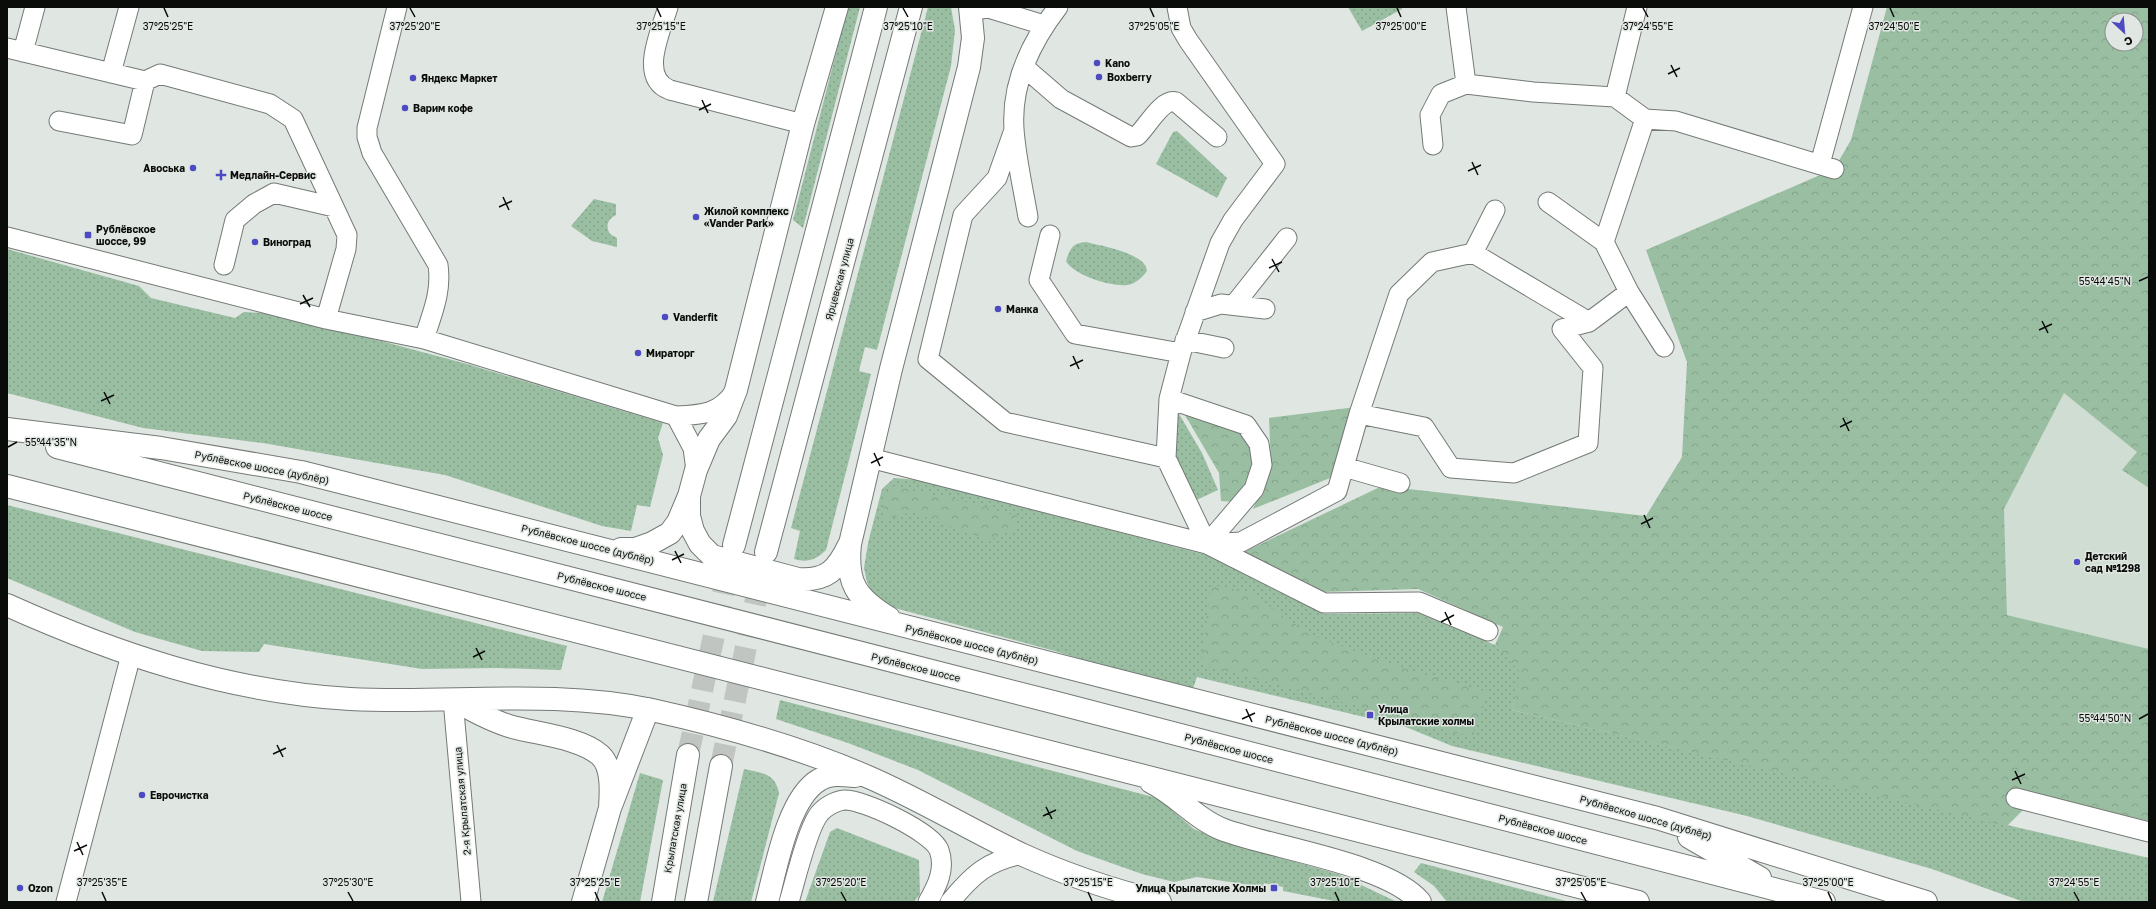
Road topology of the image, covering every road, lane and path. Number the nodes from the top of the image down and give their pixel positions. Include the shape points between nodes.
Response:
1 (35, 7) edge
2 (129, 7) edge
3 (397, 7) edge
4 (668, 7) edge
5 (837, 7) edge
6 (876, 7) edge
7 (911, 7) edge
8 (1058, 7) edge
9 (1177, 7) edge
10 (1456, 7) edge
11 (1637, 7) edge
12 (1862, 7) edge
13 (970, 9) edge
14 (1044, 25) junction
15 (15, 50) edge
16 (1024, 67) junction
17 (111, 73) junction
18 (145, 81) junction
19 (1466, 84) junction
20 (1615, 97) junction
21 (1645, 119) junction
22 (59, 122) dead end
23 (803, 124) junction
24 (1014, 130) junction
25 (1217, 137) dead end
26 (1433, 145) dead end
27 (1548, 202) dead end
28 (334, 207) junction
29 (1494, 210) dead end
30 (1028, 217) dead end
31 (1050, 236) dead end
32 (7, 237) edge
33 (1287, 238) dead end
34 (1604, 242) junction
35 (1473, 253) junction
36 (224, 265) dead end
37 (1629, 292) junction
38 (1234, 305) junction
39 (1265, 309) dead end
40 (1195, 312) junction
41 (326, 319) junction
42 (1588, 322) junction
43 (424, 339) junction
44 (1183, 346) junction
45 (1664, 347) dead end
46 (1224, 348) dead end
47 (736, 390) junction
48 (1169, 399) junction
49 (1359, 414) junction
50 (676, 416) junction
51 (7, 429) edge
52 (7, 434) edge
53 (870, 458) junction
54 (1166, 458) junction
55 (1344, 467) junction
56 (696, 470) junction
57 (1400, 483) dead end
58 (7, 486) edge
59 (689, 496) junction
60 (850, 544) junction
61 (1207, 544) junction
62 (734, 545) tunnel mouth
63 (609, 549) junction
64 (766, 552) tunnel mouth
65 (7, 605) edge
66 (906, 627) junction
67 (1488, 631) dead end
68 (131, 655) junction
69 (453, 700) junction
70 (648, 710) junction
71 (688, 755) tunnel mouth
72 (720, 766) tunnel mouth
73 (1132, 771) junction
74 (866, 776) junction
75 (2016, 798) dead end
76 (610, 808) junction
77 (1657, 818) junction
78 (2149, 832) edge
79 (1022, 854) junction
80 (1781, 891) junction
81 (66, 902) edge
82 (471, 902) edge
83 (583, 902) edge
84 (663, 902) edge
85 (696, 902) edge
86 (767, 902) edge
87 (789, 902) edge
88 (928, 902) edge
89 (950, 902) edge
90 (1160, 902) edge
91 (1420, 902) edge
92 (1638, 902) edge
93 (1824, 902) edge
94 (1926, 902) edge

1 - 15 street
2 - 17 street
3 - 43 street via 367,128 367,137 372,153 438,266 439,291
4 - 23 street via 652,63 656,81 710,108
5 - 23 main road
6 - 62 main road
7 - 64 main road, Ярцевская улица
8 - 14 street
9 - 40 street via 1181,28 1188,40 1275,164 1226,232
10 - 19 street
11 - 20 street
12 - 21 street via 1827,166 1676,121
13 - 14 street via 988,8
13 - 53 main road via 973,38 969,67 890,369
14 - 16 street
15 - 17 street
16 - 24 street via 1021,110
16 - 25 street via 1056,95 1131,137 1139,134 1164,105 1172,101
17 - 18 street
18 - 22 street via 132,135
18 - 28 street via 160,74 270,104 293,119
19 - 20 street via 1533,92
19 - 26 street via 1442,94 1430,115
20 - 21 street
21 - 34 street
23 - 47 main road
24 - 30 street
24 - 54 street via 997,178 963,216 928,358 1005,422
27 - 34 street
28 - 36 street via 274,193 254,204 235,220
28 - 41 street via 347,235 346,249
29 - 35 street
31 - 44 street via 1039,280 1075,334
32 - 41 street
33 - 38 street
34 - 37 street
35 - 42 street
35 - 49 street via 1432,262 1399,294
37 - 42 street
37 - 45 street
38 - 39 street
38 - 40 street via 1222,304
40 - 44 street
41 - 43 street
42 - 49 street via 1562,329 1593,368 1588,443 1514,473 1451,468 1424,427
43 - 50 street
44 - 46 street
44 - 48 street
47 - 50 street via 728,402 714,411
47 - 56 main road via 726,416 709,439
48 - 54 street
48 - 61 street via 1246,425 1259,444 1262,465 1254,489
49 - 55 street
50 - 56 street via 693,448
51 - 63 main road, Рублёвское шоссе (дублёр) via 161,448 301,472
52 - 80 main road, Рублёвское шоссе
53 - 60 main road
53 - 61 street
54 - 61 street
55 - 57 street
55 - 61 street via 1337,491 1241,542
56 - 59 main road
58 - 73 main road
59 - 60 main road via 693,531 704,548 716,558 798,579 812,580 828,574 835,568
59 - 63 main road via 678,522 670,533 652,543 635,548
60 - 66 main road via 848,562 854,587 864,601
61 - 67 street via 1324,603 1419,602
63 - 66 main road, Рублёвское шоссе (дублёр)
65 - 68 main road
66 - 77 main road, Рублёвское шоссе (дублёр)
68 - 69 main road via 208,678 299,694 351,699
68 - 81 street
69 - 70 main road via 517,697 581,700
69 - 76 main road via 508,726 580,744 600,755 611,783
69 - 82 street, 2-я Крылатская улица
70 - 74 main road via 763,740
70 - 76 main road
71 - 84 main road, Крылатская улица
72 - 85 main road
73 - 91 main road via 1162,787 1186,807 1223,830 1364,870 1398,885
73 - 92 main road
74 - 79 main road
74 - 86 main road via 832,775 820,779 800,800 791,817
75 - 78 street
76 - 83 main road
77 - 80 main road
77 - 94 main road, Рублёвское шоссе (дублёр)
79 - 89 street via 1002,858 983,869
79 - 90 main road via 1072,875
80 - 93 main road, Рублёвское шоссе
87 - 88 street via 812,826 820,813 830,804 844,800 901,820 936,844 941,861 941,875

